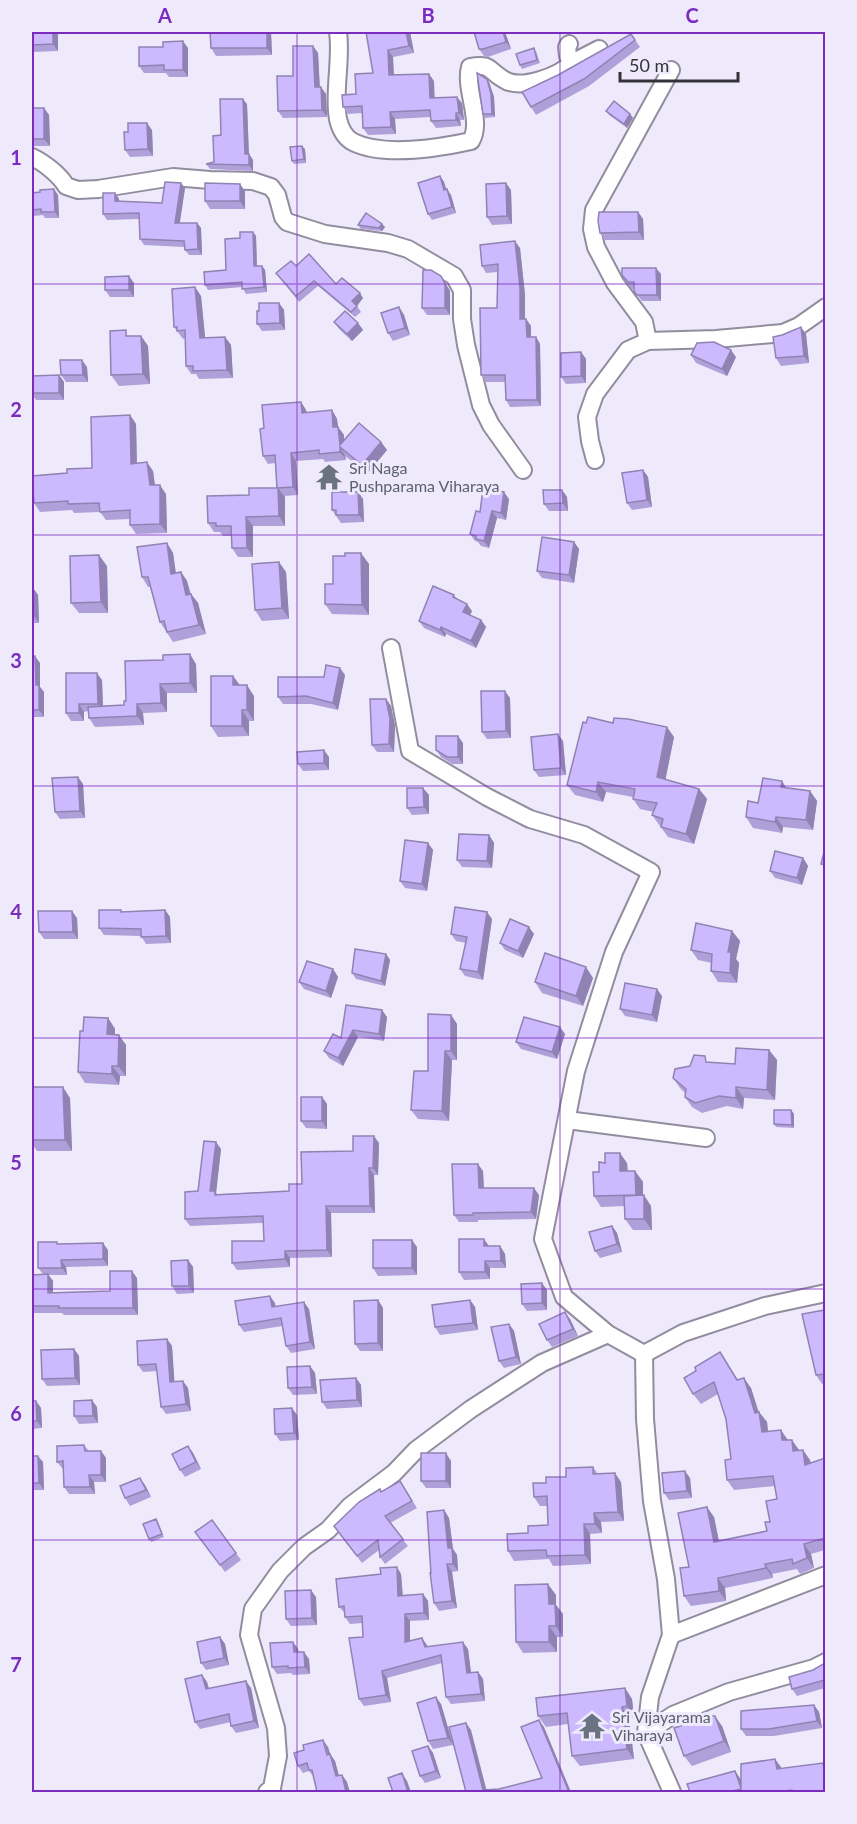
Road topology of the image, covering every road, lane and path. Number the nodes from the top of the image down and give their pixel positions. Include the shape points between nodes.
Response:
1 (338, 32) edge
2 (569, 44) dead end
3 (599, 49) edge
4 (572, 63) junction
5 (671, 70) dead end
6 (32, 157) edge
7 (825, 307) edge
8 (648, 341) junction
9 (595, 460) dead end
10 (523, 470) dead end
11 (391, 648) dead end
12 (567, 1120) junction
13 (706, 1138) dead end
14 (825, 1293) edge
15 (608, 1334) junction
16 (644, 1354) junction
17 (825, 1575) edge
18 (671, 1635) junction
19 (825, 1662) edge
20 (646, 1733) junction
21 (267, 1792) edge
22 (672, 1792) edge

1 - 4 street via 338,117 342,132 351,141 373,148 408,150 471,141 475,134 470,67 490,67 504,80 517,83 539,81 565,71
2 - 4 street
3 - 4 street
5 - 8 street via 594,210 592,229 596,247 615,283 644,321
6 - 10 street via 62,178 66,186 78,190 173,177 253,181 271,187 287,222 325,234 388,243 439,266 460,284 466,345 481,405
7 - 8 street via 783,333
8 - 9 street via 628,350 595,394 587,417
11 - 12 street via 410,751 530,819 584,835 651,872 614,952 576,1071
12 - 13 street
12 - 15 street via 543,1239 564,1297
14 - 16 street via 765,1306 693,1330
15 - 16 street
15 - 21 street via 542,1363 471,1409 416,1450 280,1571 253,1609 249,1635 276,1728 278,1756 272,1788
16 - 18 street via 652,1501
17 - 18 street
18 - 20 street via 650,1697
19 - 20 street via 729,1692 673,1715
20 - 22 street

